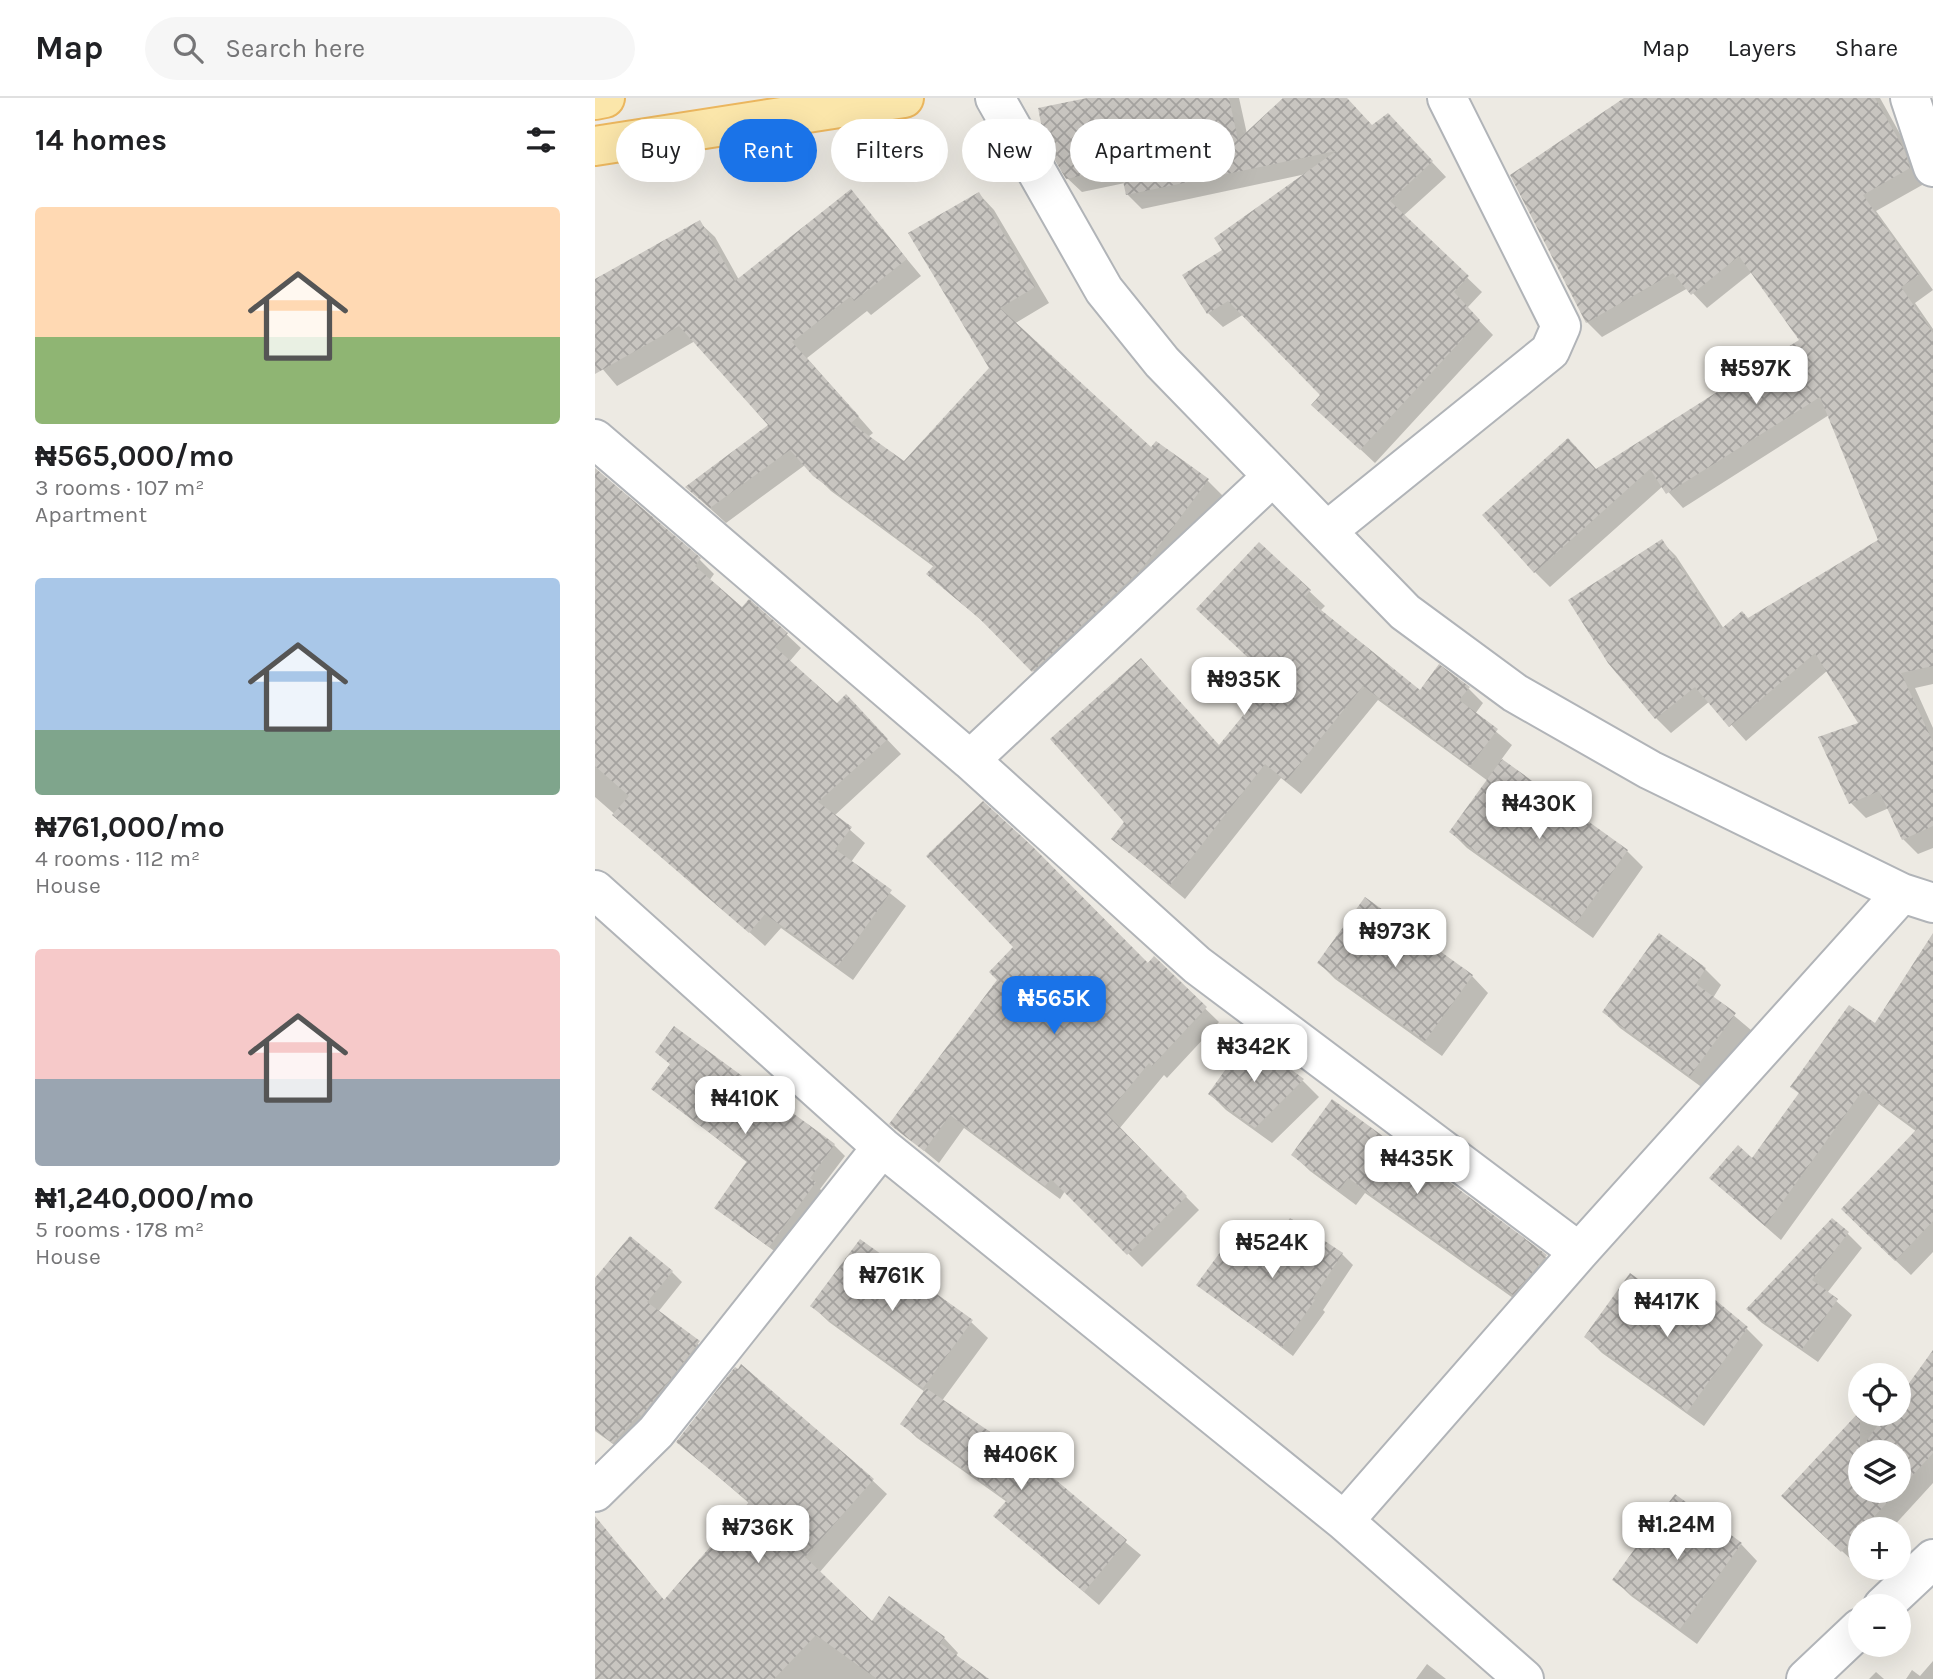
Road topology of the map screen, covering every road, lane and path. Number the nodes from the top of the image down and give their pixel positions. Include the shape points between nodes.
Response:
1 (605, 98) edge
2 (904, 98) edge
3 (995, 98) edge
4 (1447, 98) edge
5 (1910, 98) edge
6 (595, 100) edge
7 (595, 146) edge
8 (1933, 167) edge
9 (595, 439) edge
10 (1273, 476) junction
11 (1327, 531) junction
12 (969, 760) junction
13 (595, 890) edge
14 (1918, 898) edge
15 (882, 1147) junction
16 (1579, 1252) junction
17 (595, 1492) edge
18 (1345, 1521) junction
19 (1933, 1559) edge
20 (1896, 1594) edge
21 (1848, 1640) edge
22 (1524, 1679) edge
23 (1807, 1679) edge

1 - 6 main road
2 - 7 main road
3 - 10 street via 1104,290 1162,362
4 - 11 street via 1561,326 1550,351
5 - 8 street
9 - 12 street
10 - 11 street
10 - 12 street
11 - 14 street via 1405,612 1515,693 1650,770
12 - 16 street via 1197,965
13 - 15 street
14 - 16 street
15 - 17 street via 656,1432
15 - 18 street
16 - 18 street
18 - 22 street
19 - 20 street
21 - 23 street

